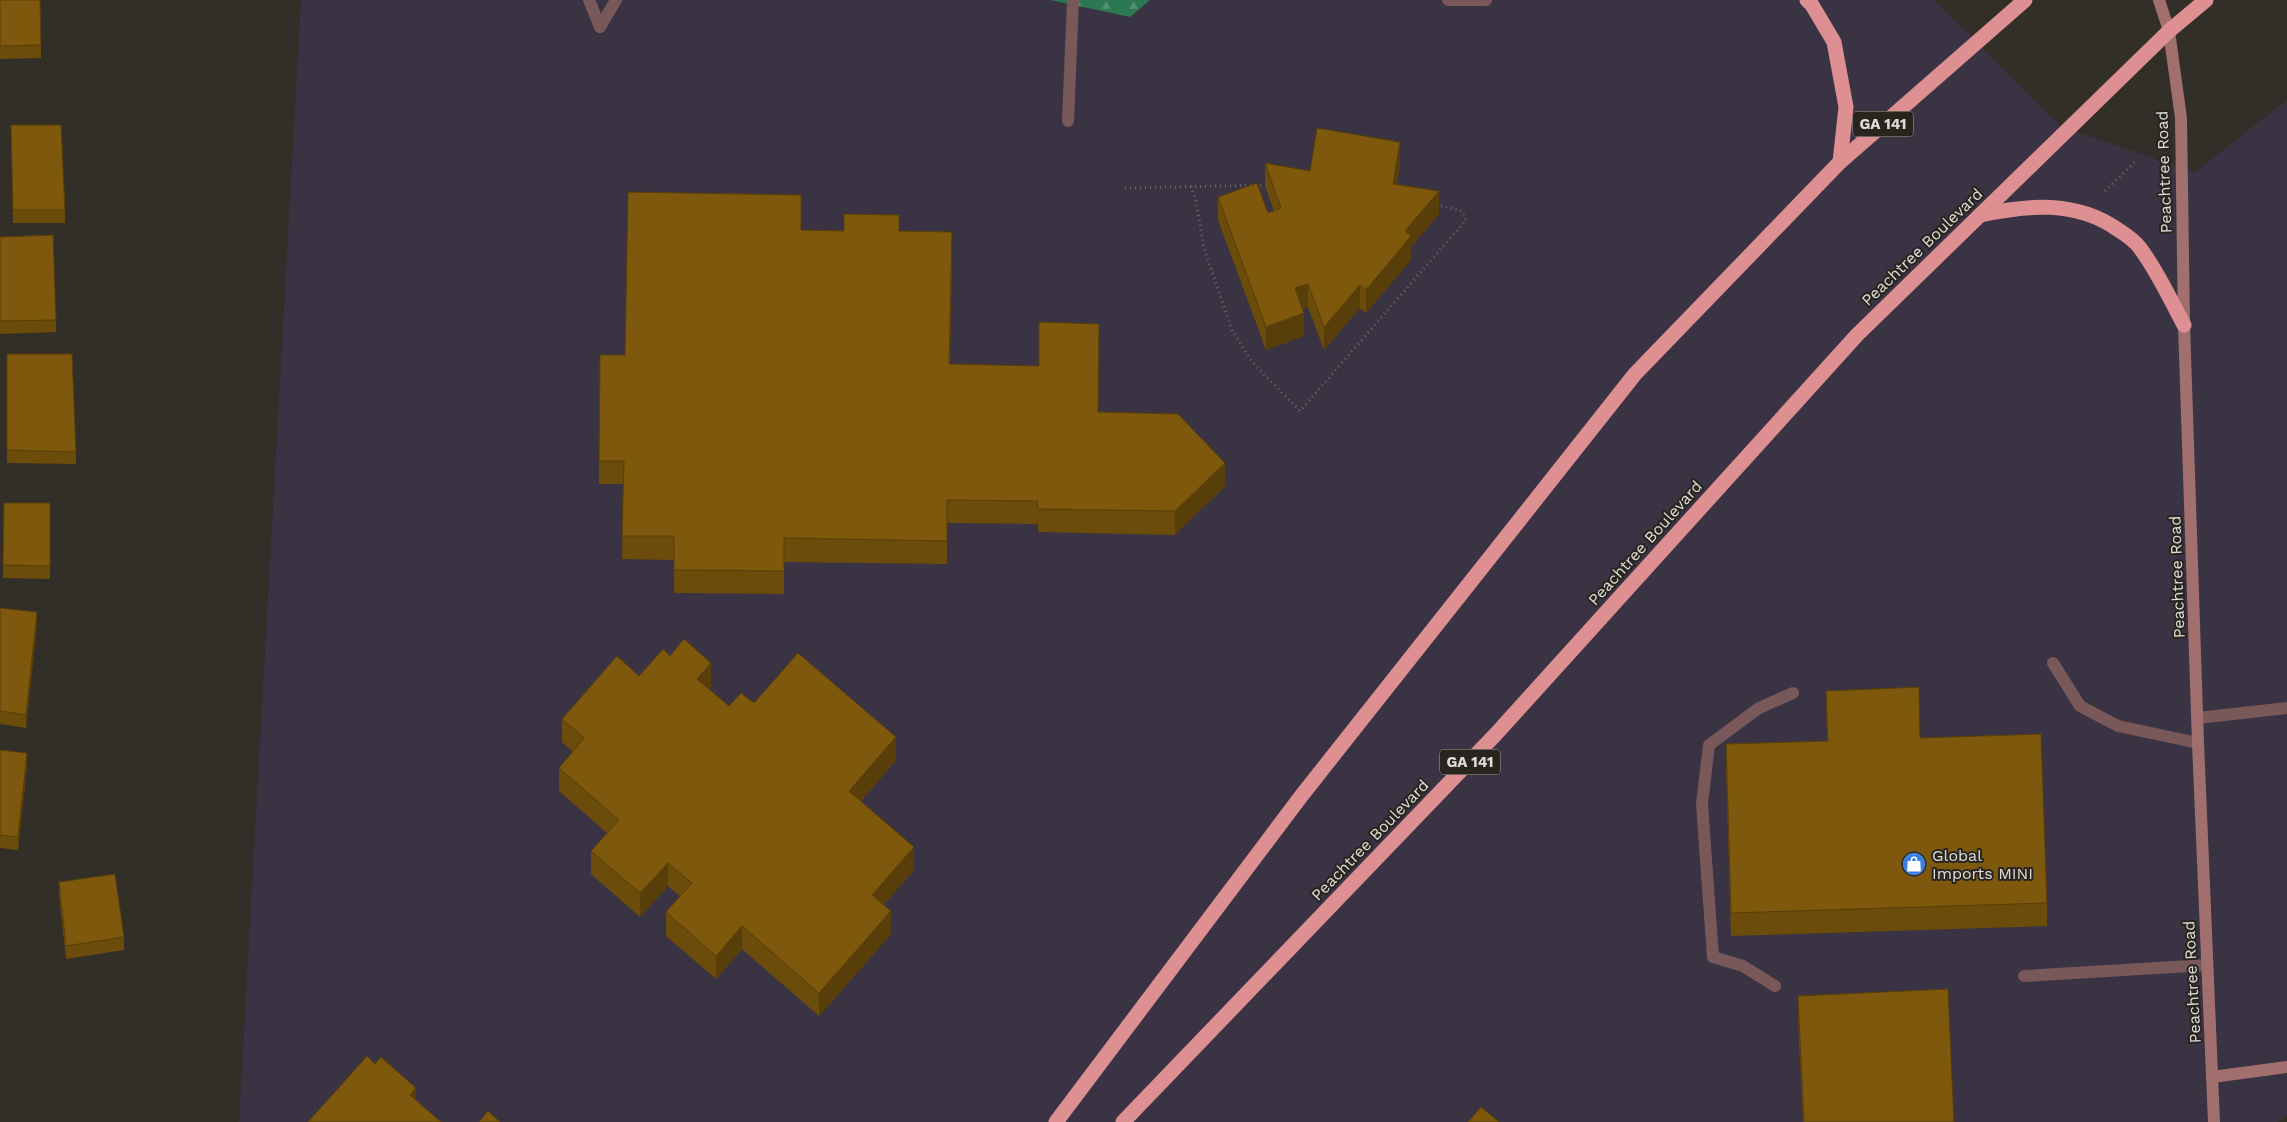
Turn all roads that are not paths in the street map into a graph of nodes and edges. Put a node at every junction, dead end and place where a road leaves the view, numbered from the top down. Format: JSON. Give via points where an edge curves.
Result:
{"nodes":[{"id":1,"x":589,"y":0,"type":"edge"},
{"id":2,"x":616,"y":0,"type":"edge"},
{"id":3,"x":1073,"y":0,"type":"edge"},
{"id":4,"x":1448,"y":0,"type":"edge"},
{"id":5,"x":1486,"y":0,"type":"edge"},
{"id":6,"x":1807,"y":0,"type":"edge"},
{"id":7,"x":2025,"y":0,"type":"edge"},
{"id":8,"x":2159,"y":0,"type":"edge"},
{"id":9,"x":2206,"y":0,"type":"edge"},
{"id":10,"x":2169,"y":31,"type":"junction"},
{"id":11,"x":1068,"y":120,"type":"dead end"},
{"id":12,"x":1840,"y":162,"type":"junction"},
{"id":13,"x":1980,"y":215,"type":"junction"},
{"id":14,"x":2184,"y":325,"type":"junction"},
{"id":15,"x":2053,"y":663,"type":"dead end"},
{"id":16,"x":1793,"y":694,"type":"dead end"},
{"id":17,"x":2287,"y":708,"type":"edge"},
{"id":18,"x":2198,"y":718,"type":"junction"},
{"id":19,"x":2198,"y":743,"type":"junction"},
{"id":20,"x":2207,"y":965,"type":"junction"},
{"id":21,"x":2024,"y":976,"type":"dead end"},
{"id":22,"x":1775,"y":986,"type":"dead end"},
{"id":23,"x":2287,"y":1067,"type":"edge"},
{"id":24,"x":2212,"y":1077,"type":"junction"},
{"id":25,"x":1056,"y":1122,"type":"edge"},
{"id":26,"x":1123,"y":1122,"type":"edge"},
{"id":27,"x":2214,"y":1122,"type":"edge"}],
"edges":[{"from":1,"to":2,"type":"street","via":[[600,27]]},
{"from":3,"to":11,"type":"street"},
{"from":4,"to":5,"type":"street"},
{"from":6,"to":12,"type":"highway","via":[[1834,42],[1846,107]]},
{"from":7,"to":12,"type":"highway","number":"GA 141"},
{"from":8,"to":10,"type":"street","name":"Peachtree Road"},
{"from":9,"to":10,"type":"highway","name":"Peachtree Boulevard","number":"GA 141"},
{"from":10,"to":13,"type":"highway","name":"Peachtree Boulevard","number":"GA 141"},
{"from":10,"to":14,"type":"street","name":"Peachtree Road","via":[[2181,118]]},
{"from":12,"to":25,"type":"highway","number":"GA 141","via":[[1635,374],[1302,794]]},
{"from":13,"to":14,"type":"highway","via":[[2017,207],[2043,206],[2088,213],[2104,220],[2139,246]]},
{"from":13,"to":26,"type":"highway","name":"Peachtree Boulevard","number":"GA 141","via":[[1857,335],[1495,736]]},
{"from":14,"to":18,"type":"street","name":"Peachtree Road"},
{"from":15,"to":19,"type":"street","via":[[2080,706],[2118,726]]},
{"from":16,"to":22,"type":"street","via":[[1759,708],[1709,745],[1702,804],[1713,957],[1744,966]]},
{"from":17,"to":18,"type":"street"},
{"from":18,"to":19,"type":"street","name":"Peachtree Road"},
{"from":19,"to":20,"type":"street","name":"Peachtree Road"},
{"from":20,"to":21,"type":"street"},
{"from":20,"to":24,"type":"street","name":"Peachtree Road"},
{"from":23,"to":24,"type":"street"},
{"from":24,"to":27,"type":"street","name":"Peachtree Road"}]}
